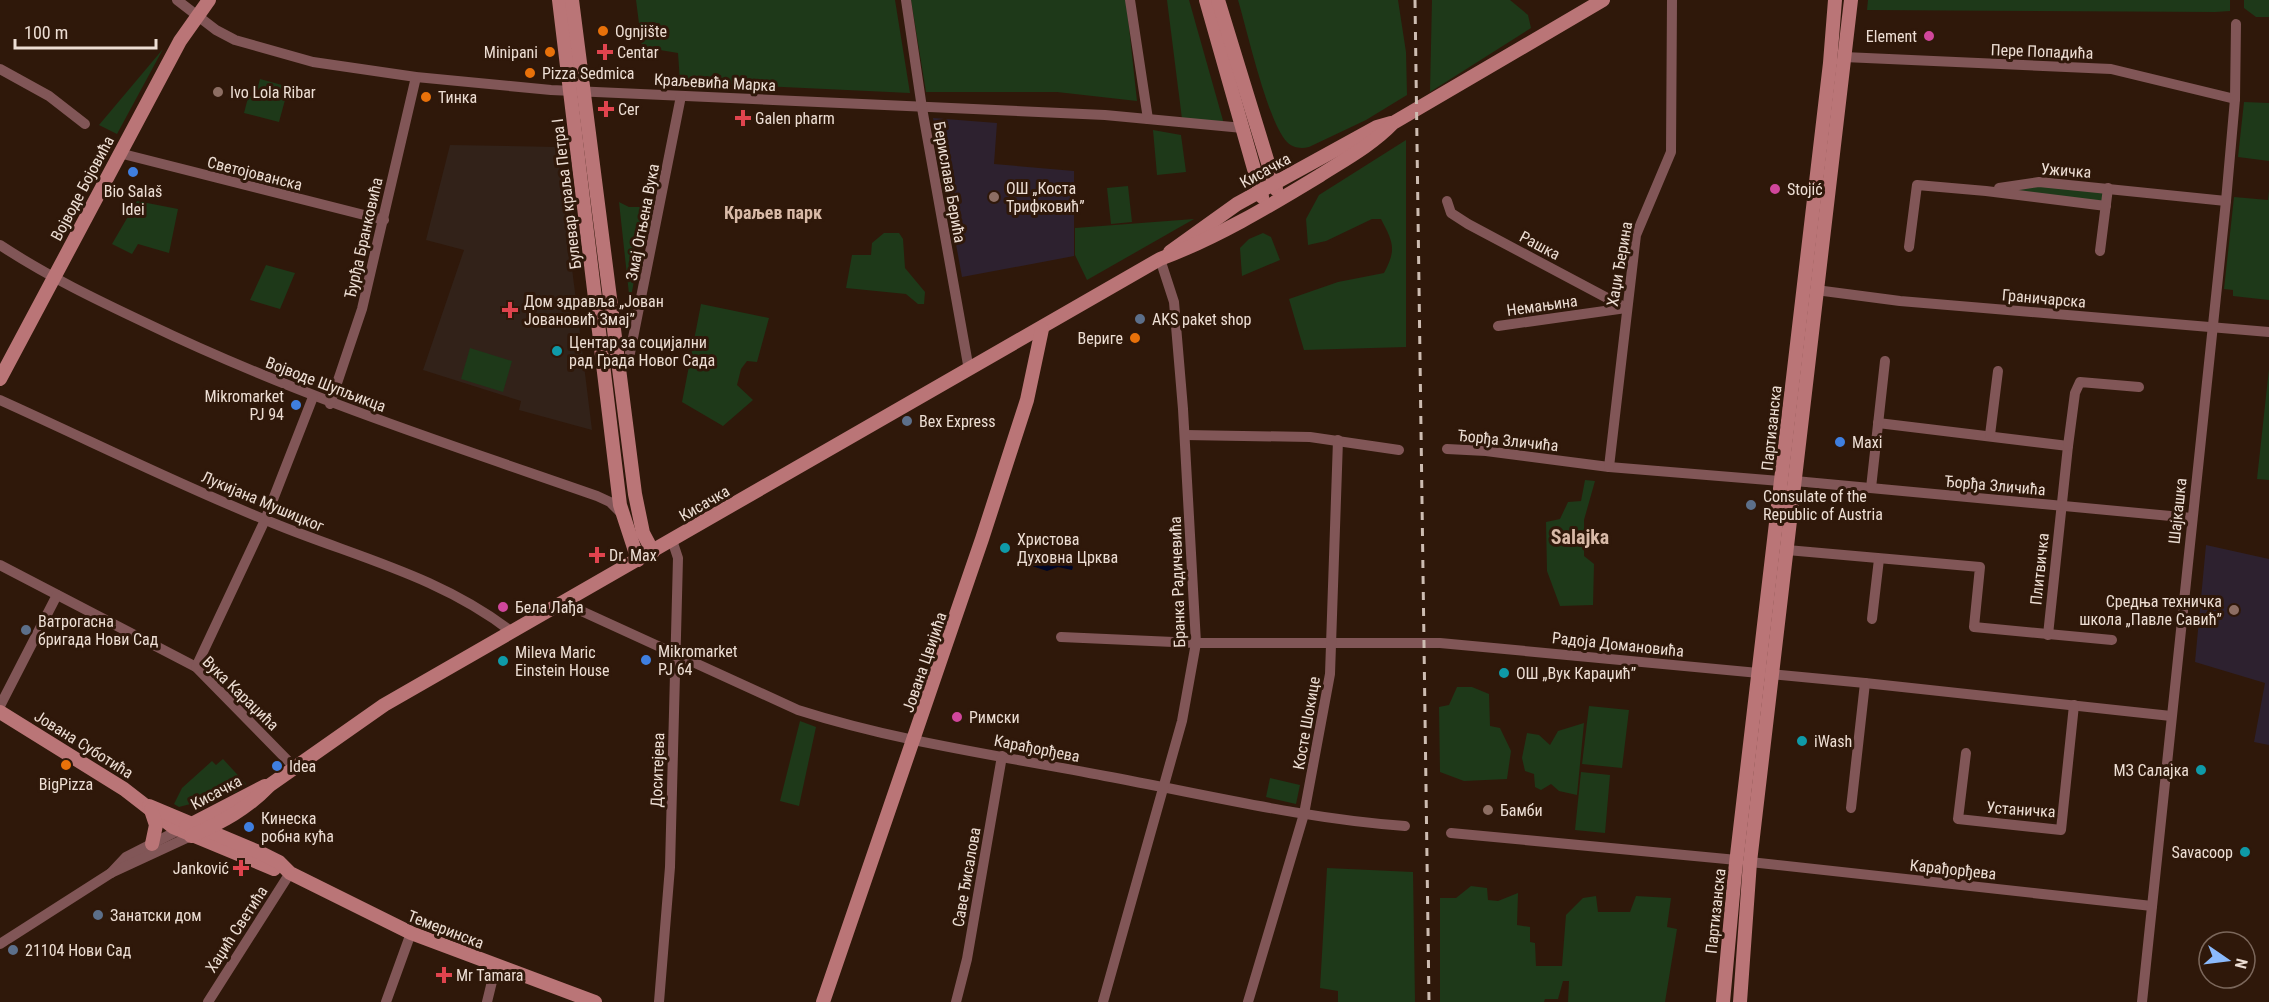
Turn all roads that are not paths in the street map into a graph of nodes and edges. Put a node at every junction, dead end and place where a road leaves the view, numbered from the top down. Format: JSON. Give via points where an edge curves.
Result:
{"nodes":[{"id":1,"x":177,"y":0,"type":"edge"},
{"id":2,"x":208,"y":0,"type":"edge"},
{"id":3,"x":559,"y":0,"type":"edge"},
{"id":4,"x":572,"y":0,"type":"edge"},
{"id":5,"x":906,"y":0,"type":"edge"},
{"id":6,"x":1131,"y":0,"type":"edge"},
{"id":7,"x":1206,"y":0,"type":"edge"},
{"id":8,"x":1218,"y":0,"type":"edge"},
{"id":9,"x":1603,"y":0,"type":"edge"},
{"id":10,"x":1672,"y":0,"type":"edge"},
{"id":11,"x":1835,"y":0,"type":"edge"},
{"id":12,"x":1851,"y":0,"type":"edge"},
{"id":13,"x":197,"y":15,"type":"junction"},
{"id":14,"x":2236,"y":24,"type":"dead end"},
{"id":15,"x":1844,"y":57,"type":"junction"},
{"id":16,"x":0,"y":69,"type":"edge"},
{"id":17,"x":416,"y":77,"type":"junction"},
{"id":18,"x":577,"y":91,"type":"junction"},
{"id":19,"x":681,"y":96,"type":"junction"},
{"id":20,"x":2235,"y":99,"type":"junction"},
{"id":21,"x":922,"y":108,"type":"junction"},
{"id":22,"x":1148,"y":119,"type":"junction"},
{"id":23,"x":1393,"y":123,"type":"junction"},
{"id":24,"x":86,"y":124,"type":"dead end"},
{"id":25,"x":1243,"y":128,"type":"junction"},
{"id":26,"x":119,"y":153,"type":"junction"},
{"id":27,"x":1274,"y":183,"type":"junction"},
{"id":28,"x":2108,"y":188,"type":"junction"},
{"id":29,"x":1986,"y":190,"type":"junction"},
{"id":30,"x":1261,"y":191,"type":"junction"},
{"id":31,"x":1279,"y":200,"type":"junction"},
{"id":32,"x":1447,"y":201,"type":"dead end"},
{"id":33,"x":2226,"y":201,"type":"junction"},
{"id":34,"x":2106,"y":206,"type":"junction"},
{"id":35,"x":1265,"y":207,"type":"junction"},
{"id":36,"x":384,"y":220,"type":"junction"},
{"id":37,"x":0,"y":245,"type":"edge"},
{"id":38,"x":1909,"y":247,"type":"dead end"},
{"id":39,"x":2100,"y":251,"type":"dead end"},
{"id":40,"x":1160,"y":259,"type":"junction"},
{"id":41,"x":53,"y":278,"type":"junction"},
{"id":42,"x":1816,"y":290,"type":"junction"},
{"id":43,"x":1626,"y":308,"type":"junction"},
{"id":44,"x":1498,"y":326,"type":"dead end"},
{"id":45,"x":2212,"y":327,"type":"junction"},
{"id":46,"x":1042,"y":329,"type":"junction"},
{"id":47,"x":2269,"y":332,"type":"edge"},
{"id":48,"x":630,"y":353,"type":"dead end"},
{"id":49,"x":1885,"y":361,"type":"dead end"},
{"id":50,"x":969,"y":370,"type":"junction"},
{"id":51,"x":1998,"y":371,"type":"dead end"},
{"id":52,"x":0,"y":379,"type":"edge"},
{"id":53,"x":2139,"y":387,"type":"dead end"},
{"id":54,"x":313,"y":397,"type":"junction"},
{"id":55,"x":0,"y":400,"type":"edge"},
{"id":56,"x":330,"y":404,"type":"junction"},
{"id":57,"x":1878,"y":423,"type":"junction"},
{"id":58,"x":1185,"y":435,"type":"junction"},
{"id":59,"x":1990,"y":435,"type":"junction"},
{"id":60,"x":1338,"y":440,"type":"junction"},
{"id":61,"x":2068,"y":446,"type":"junction"},
{"id":62,"x":1447,"y":449,"type":"dead end"},
{"id":63,"x":1399,"y":450,"type":"dead end"},
{"id":64,"x":1610,"y":466,"type":"junction"},
{"id":65,"x":617,"y":479,"type":"junction"},
{"id":66,"x":1788,"y":481,"type":"junction"},
{"id":67,"x":1871,"y":488,"type":"junction"},
{"id":68,"x":597,"y":496,"type":"junction"},
{"id":69,"x":2061,"y":506,"type":"junction"},
{"id":70,"x":622,"y":514,"type":"junction"},
{"id":71,"x":2192,"y":518,"type":"junction"},
{"id":72,"x":265,"y":520,"type":"junction"},
{"id":73,"x":672,"y":540,"type":"junction"},
{"id":74,"x":1787,"y":550,"type":"junction"},
{"id":75,"x":653,"y":552,"type":"junction"},
{"id":76,"x":1879,"y":559,"type":"junction"},
{"id":77,"x":638,"y":560,"type":"junction"},
{"id":78,"x":0,"y":565,"type":"edge"},
{"id":79,"x":57,"y":595,"type":"junction"},
{"id":80,"x":577,"y":609,"type":"dead end"},
{"id":81,"x":1872,"y":619,"type":"dead end"},
{"id":82,"x":512,"y":632,"type":"junction"},
{"id":83,"x":2048,"y":634,"type":"junction"},
{"id":84,"x":1061,"y":637,"type":"dead end"},
{"id":85,"x":2112,"y":640,"type":"dead end"},
{"id":86,"x":1332,"y":641,"type":"junction"},
{"id":87,"x":1196,"y":643,"type":"junction"},
{"id":88,"x":676,"y":655,"type":"junction"},
{"id":89,"x":196,"y":667,"type":"junction"},
{"id":90,"x":1766,"y":674,"type":"junction"},
{"id":91,"x":1865,"y":683,"type":"junction"},
{"id":92,"x":2074,"y":705,"type":"junction"},
{"id":93,"x":0,"y":706,"type":"edge"},
{"id":94,"x":0,"y":712,"type":"edge"},
{"id":95,"x":2171,"y":716,"type":"junction"},
{"id":96,"x":915,"y":740,"type":"junction"},
{"id":97,"x":1966,"y":753,"type":"dead end"},
{"id":98,"x":1002,"y":756,"type":"junction"},
{"id":99,"x":295,"y":768,"type":"junction"},
{"id":100,"x":270,"y":785,"type":"junction"},
{"id":101,"x":1163,"y":787,"type":"junction"},
{"id":102,"x":149,"y":806,"type":"junction"},
{"id":103,"x":1851,"y":808,"type":"dead end"},
{"id":104,"x":1304,"y":814,"type":"junction"},
{"id":105,"x":234,"y":817,"type":"junction"},
{"id":106,"x":1405,"y":826,"type":"dead end"},
{"id":107,"x":187,"y":830,"type":"junction"},
{"id":108,"x":205,"y":830,"type":"junction"},
{"id":109,"x":1451,"y":833,"type":"dead end"},
{"id":110,"x":236,"y":842,"type":"junction"},
{"id":111,"x":152,"y":844,"type":"junction"},
{"id":112,"x":1744,"y":861,"type":"junction"},
{"id":113,"x":111,"y":873,"type":"junction"},
{"id":114,"x":290,"y":873,"type":"junction"},
{"id":115,"x":2152,"y":906,"type":"junction"},
{"id":116,"x":411,"y":933,"type":"junction"},
{"id":117,"x":0,"y":944,"type":"edge"},
{"id":118,"x":496,"y":965,"type":"junction"},
{"id":119,"x":208,"y":1002,"type":"edge"},
{"id":120,"x":386,"y":1002,"type":"edge"},
{"id":121,"x":487,"y":1002,"type":"edge"},
{"id":122,"x":595,"y":1002,"type":"edge"},
{"id":123,"x":659,"y":1002,"type":"edge"},
{"id":124,"x":823,"y":1002,"type":"edge"},
{"id":125,"x":956,"y":1002,"type":"edge"},
{"id":126,"x":1103,"y":1002,"type":"edge"},
{"id":127,"x":1248,"y":1002,"type":"edge"},
{"id":128,"x":1723,"y":1002,"type":"edge"},
{"id":129,"x":1740,"y":1002,"type":"edge"},
{"id":130,"x":2142,"y":1002,"type":"edge"}],
"edges":[{"from":1,"to":13,"type":"street","name":"Краљевића Марка"},
{"from":2,"to":13,"type":"street","name":"Војводе Бојовића"},
{"from":3,"to":18,"type":"street","name":"Булевар краља Петра I"},
{"from":4,"to":18,"type":"street","name":"Булевар краља Петра I"},
{"from":5,"to":21,"type":"street","name":"Берислава Берића"},
{"from":6,"to":22,"type":"street"},
{"from":7,"to":25,"type":"street"},
{"from":8,"to":27,"type":"street"},
{"from":9,"to":23,"type":"street","name":"Кисачка"},
{"from":10,"to":43,"type":"street","name":"Хаџи Ђерина","via":[[1671,152],[1640,222]]},
{"from":11,"to":66,"type":"street","name":"Партизанска"},
{"from":12,"to":15,"type":"street","name":"Партизанска"},
{"from":13,"to":17,"type":"street","name":"Краљевића Марка","via":[[235,40],[313,62]]},
{"from":13,"to":26,"type":"street","name":"Војводе Бојовића"},
{"from":14,"to":20,"type":"street","name":"Шајкашка"},
{"from":15,"to":20,"type":"street","name":"Пере Попадића","via":[[2111,69]]},
{"from":15,"to":42,"type":"street","name":"Партизанска"},
{"from":16,"to":24,"type":"street","via":[[49,96]]},
{"from":17,"to":18,"type":"street","name":"Краљевића Марка"},
{"from":17,"to":36,"type":"street","name":"Ђурђа Бранковића"},
{"from":18,"to":19,"type":"street","name":"Краљевића Марка"},
{"from":18,"to":65,"type":"street","name":"Булевар краља Петра I"},
{"from":18,"to":75,"type":"street","name":"Булевар краља Петра I","via":[[635,494],[643,532]]},
{"from":19,"to":21,"type":"street","name":"Краљевића Марка"},
{"from":19,"to":48,"type":"street","name":"Змај Огњена Вука"},
{"from":20,"to":33,"type":"street","name":"Шајкашка"},
{"from":21,"to":22,"type":"street","name":"Краљевића Марка"},
{"from":21,"to":50,"type":"street","name":"Берислава Берића"},
{"from":22,"to":25,"type":"street","name":"Краљевића Марка"},
{"from":23,"to":27,"type":"street","name":"Кисачка","via":[[1377,126]]},
{"from":23,"to":31,"type":"street","name":"Кисачка","via":[[1362,148]]},
{"from":25,"to":30,"type":"street"},
{"from":26,"to":36,"type":"street","name":"Светојованска"},
{"from":26,"to":41,"type":"street","name":"Војводе Бојовића"},
{"from":27,"to":30,"type":"street","name":"Кисачка"},
{"from":27,"to":31,"type":"street"},
{"from":28,"to":29,"type":"street","name":"Ужичка","via":[[2039,182]]},
{"from":28,"to":33,"type":"street","name":"Ужичка"},
{"from":28,"to":34,"type":"street","name":"Ужичка"},
{"from":29,"to":34,"type":"street","name":"Ужичка"},
{"from":29,"to":38,"type":"street","name":"Ужичка","via":[[1917,185]]},
{"from":30,"to":35,"type":"street"},
{"from":30,"to":40,"type":"street","name":"Кисачка","via":[[1204,225]]},
{"from":31,"to":35,"type":"street","name":"Кисачка"},
{"from":32,"to":43,"type":"street","name":"Рашка","via":[[1451,213],[1468,224]]},
{"from":33,"to":45,"type":"street","name":"Шајкашка"},
{"from":34,"to":39,"type":"street","name":"Ужичка"},
{"from":35,"to":40,"type":"street","name":"Кисачка","via":[[1190,248]]},
{"from":36,"to":56,"type":"street","name":"Ђурђа Бранковића","via":[[362,309]]},
{"from":37,"to":41,"type":"street","name":"Војводе Шупљикца"},
{"from":40,"to":46,"type":"street","name":"Кисачка"},
{"from":40,"to":58,"type":"street","name":"Бранка Радичевића","via":[[1173,302]]},
{"from":41,"to":52,"type":"street","name":"Војводе Бојовића"},
{"from":41,"to":54,"type":"street","name":"Војводе Шупљикца","via":[[184,342]]},
{"from":42,"to":45,"type":"street","name":"Граничарска","via":[[1900,301]]},
{"from":42,"to":66,"type":"street","name":"Партизанска"},
{"from":43,"to":44,"type":"street","name":"Немањина"},
{"from":43,"to":64,"type":"street","name":"Хаџи Ђерина"},
{"from":45,"to":47,"type":"street","name":"Граничарска"},
{"from":45,"to":71,"type":"street","name":"Шајкашка"},
{"from":46,"to":50,"type":"street","name":"Кисачка"},
{"from":46,"to":96,"type":"street","name":"Јована Цвијића","via":[[1025,407]]},
{"from":49,"to":57,"type":"street"},
{"from":50,"to":73,"type":"street","name":"Кисачка"},
{"from":51,"to":59,"type":"street"},
{"from":53,"to":61,"type":"street","name":"Плитвичка","via":[[2080,382]]},
{"from":54,"to":56,"type":"street","name":"Војводе Шупљикца"},
{"from":54,"to":72,"type":"street"},
{"from":55,"to":72,"type":"street","name":"Лукијана Мушицког"},
{"from":56,"to":68,"type":"street","name":"Војводе Шупљикца"},
{"from":57,"to":59,"type":"street"},
{"from":57,"to":67,"type":"street"},
{"from":58,"to":60,"type":"street"},
{"from":58,"to":87,"type":"street","name":"Бранка Радичевића"},
{"from":59,"to":61,"type":"street"},
{"from":60,"to":63,"type":"street"},
{"from":60,"to":86,"type":"street","name":"Косте Шокице"},
{"from":61,"to":69,"type":"street","name":"Плитвичка"},
{"from":62,"to":64,"type":"street","name":"Ђорђа Зличића"},
{"from":64,"to":66,"type":"street","name":"Ђорђа Зличића"},
{"from":65,"to":68,"type":"street","via":[[610,492]]},
{"from":65,"to":70,"type":"street","name":"Булевар краља Петра I"},
{"from":66,"to":67,"type":"street","name":"Ђорђа Зличића"},
{"from":66,"to":74,"type":"street","name":"Партизанска"},
{"from":66,"to":90,"type":"street","name":"Партизанска"},
{"from":67,"to":69,"type":"street","name":"Ђорђа Зличића"},
{"from":68,"to":70,"type":"street","name":"Војводе Шупљикца"},
{"from":69,"to":71,"type":"street","name":"Ђорђа Зличића"},
{"from":69,"to":83,"type":"street","name":"Плитвичка"},
{"from":70,"to":77,"type":"street","name":"Булевар краља Петра I"},
{"from":71,"to":95,"type":"street","name":"Шајкашка"},
{"from":72,"to":82,"type":"street","name":"Лукијана Мушицког","via":[[435,584]]},
{"from":72,"to":89,"type":"street"},
{"from":73,"to":75,"type":"street","name":"Кисачка"},
{"from":73,"to":88,"type":"street","name":"Доситејева","via":[[678,558]]},
{"from":74,"to":76,"type":"street"},
{"from":74,"to":90,"type":"street","name":"Партизанска"},
{"from":75,"to":77,"type":"street","name":"Кисачка"},
{"from":76,"to":81,"type":"street"},
{"from":76,"to":83,"type":"street","via":[[1980,567],[1974,627]]},
{"from":77,"to":82,"type":"street","name":"Кисачка"},
{"from":78,"to":79,"type":"street","name":"Вука Караџића"},
{"from":79,"to":89,"type":"street","name":"Вука Караџића"},
{"from":79,"to":93,"type":"street"},
{"from":80,"to":88,"type":"street","name":"Карађорђева"},
{"from":82,"to":99,"type":"street","name":"Кисачка","via":[[384,705]]},
{"from":83,"to":85,"type":"street"},
{"from":84,"to":87,"type":"street","name":"Радоја Домановића"},
{"from":86,"to":87,"type":"street","name":"Радоја Домановића"},
{"from":86,"to":90,"type":"street","name":"Радоја Домановића","via":[[1440,643]]},
{"from":86,"to":104,"type":"street","name":"Косте Шокице","via":[[1330,675]]},
{"from":87,"to":101,"type":"street","name":"Бранка Радичевића","via":[[1182,721]]},
{"from":88,"to":96,"type":"street","name":"Карађорђева","via":[[798,710]]},
{"from":88,"to":123,"type":"street","name":"Доситејева","via":[[670,867]]},
{"from":89,"to":99,"type":"street","name":"Вука Караџића"},
{"from":90,"to":91,"type":"street","name":"Радоја Домановића"},
{"from":90,"to":112,"type":"street","name":"Партизанска"},
{"from":91,"to":92,"type":"street","name":"Радоја Домановића"},
{"from":91,"to":103,"type":"street"},
{"from":92,"to":95,"type":"street","name":"Радоја Домановића"},
{"from":92,"to":97,"type":"street","name":"Устаничка","via":[[2061,830],[1958,819]]},
{"from":94,"to":102,"type":"street","name":"Јована Суботића"},
{"from":95,"to":115,"type":"street","name":"Шајкашка"},
{"from":96,"to":98,"type":"street","name":"Карађорђева"},
{"from":96,"to":124,"type":"street","name":"Јована Цвијића"},
{"from":98,"to":101,"type":"street","name":"Карађорђева"},
{"from":98,"to":125,"type":"street","name":"Саве Ђисалова"},
{"from":99,"to":100,"type":"street","name":"Кисачка"},
{"from":100,"to":105,"type":"street","name":"Кисачка"},
{"from":100,"to":107,"type":"street","name":"Кисачка","via":[[256,789]]},
{"from":101,"to":104,"type":"street","name":"Карађорђева"},
{"from":101,"to":126,"type":"street","name":"Бранка Радичевића"},
{"from":102,"to":107,"type":"street","name":"Јована Суботића"},
{"from":102,"to":111,"type":"street","via":[[156,825]]},
{"from":104,"to":106,"type":"street","name":"Карађорђева"},
{"from":104,"to":127,"type":"street","name":"Косте Шокице"},
{"from":105,"to":108,"type":"street","name":"Кисачка"},
{"from":105,"to":110,"type":"street","via":[[230,829]]},
{"from":107,"to":108,"type":"street","name":"Темеринска"},
{"from":107,"to":111,"type":"street"},
{"from":107,"to":113,"type":"street"},
{"from":107,"to":114,"type":"street","name":"Темеринска"},
{"from":108,"to":110,"type":"street","name":"Темеринска"},
{"from":109,"to":112,"type":"street","name":"Карађорђева"},
{"from":110,"to":114,"type":"street","name":"Темеринска","via":[[279,862]]},
{"from":111,"to":113,"type":"street","via":[[126,857]]},
{"from":112,"to":115,"type":"street","name":"Карађорђева"},
{"from":112,"to":128,"type":"street","name":"Партизанска"},
{"from":112,"to":129,"type":"street","name":"Партизанска"},
{"from":113,"to":117,"type":"street"},
{"from":114,"to":116,"type":"street","name":"Темеринска"},
{"from":114,"to":119,"type":"street","name":"Хаџић Светића"},
{"from":115,"to":130,"type":"street","name":"Шајкашка"},
{"from":116,"to":118,"type":"street","name":"Темеринска"},
{"from":116,"to":120,"type":"street"},
{"from":118,"to":121,"type":"street"},
{"from":118,"to":122,"type":"street","name":"Темеринска"}]}
